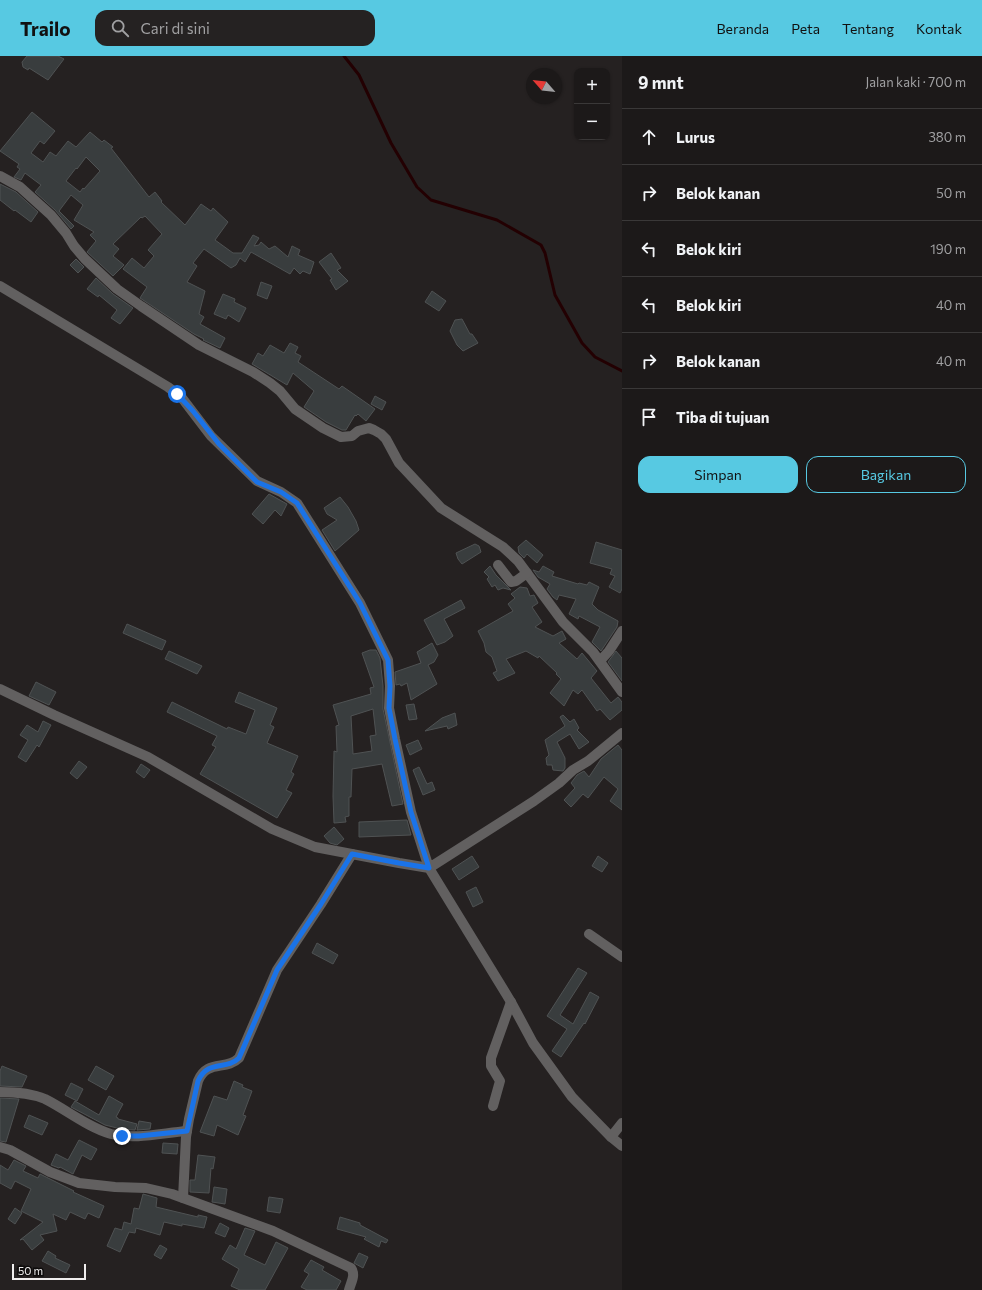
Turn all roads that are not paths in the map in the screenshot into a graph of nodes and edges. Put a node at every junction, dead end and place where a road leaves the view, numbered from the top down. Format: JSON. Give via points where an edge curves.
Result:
{"nodes":[{"id":1,"x":0,"y":176,"type":"edge"},
{"id":2,"x":0,"y":286,"type":"edge"},
{"id":3,"x":498,"y":565,"type":"dead end"},
{"id":4,"x":527,"y":573,"type":"junction"},
{"id":5,"x":622,"y":631,"type":"edge"},
{"id":6,"x":600,"y":661,"type":"junction"},
{"id":7,"x":0,"y":689,"type":"edge"},
{"id":8,"x":622,"y":692,"type":"edge"},
{"id":9,"x":622,"y":733,"type":"edge"},
{"id":10,"x":352,"y":854,"type":"junction"},
{"id":11,"x":429,"y":868,"type":"junction"},
{"id":12,"x":589,"y":934,"type":"dead end"},
{"id":13,"x":622,"y":957,"type":"edge"},
{"id":14,"x":511,"y":1002,"type":"junction"},
{"id":15,"x":0,"y":1092,"type":"edge"},
{"id":16,"x":493,"y":1106,"type":"dead end"},
{"id":17,"x":622,"y":1123,"type":"edge"},
{"id":18,"x":187,"y":1131,"type":"junction"},
{"id":19,"x":611,"y":1137,"type":"junction"},
{"id":20,"x":622,"y":1146,"type":"edge"},
{"id":21,"x":0,"y":1147,"type":"edge"},
{"id":22,"x":183,"y":1198,"type":"junction"},
{"id":23,"x":349,"y":1290,"type":"edge"}],
"edges":[{"from":1,"to":4,"type":"street","via":[[20,187],[52,215],[85,259],[117,289],[141,306],[199,345],[270,383],[280,390],[295,409],[330,432],[341,437],[352,436],[369,428],[377,431],[386,439],[399,463],[441,508],[503,547]]},
{"from":2,"to":11,"type":"street","via":[[168,387],[182,398],[211,436],[257,482],[281,492],[297,503],[360,603],[388,660],[389,708],[395,739],[411,812]]},
{"from":3,"to":4,"type":"street","via":[[511,582]]},
{"from":4,"to":6,"type":"street","via":[[563,622]]},
{"from":5,"to":6,"type":"street"},
{"from":6,"to":8,"type":"street"},
{"from":7,"to":10,"type":"street","via":[[148,757],[272,829],[315,847]]},
{"from":9,"to":11,"type":"street","via":[[588,762],[573,770],[534,801]]},
{"from":10,"to":11,"type":"street"},
{"from":10,"to":18,"type":"street","via":[[277,970],[239,1058],[235,1062],[210,1068],[201,1074]]},
{"from":11,"to":14,"type":"street"},
{"from":12,"to":13,"type":"street"},
{"from":14,"to":16,"type":"street","via":[[491,1058],[491,1066],[500,1081]]},
{"from":14,"to":19,"type":"street","via":[[532,1043],[572,1097]]},
{"from":15,"to":18,"type":"street","via":[[21,1092],[44,1099],[94,1127],[122,1136]]},
{"from":17,"to":19,"type":"street"},
{"from":18,"to":22,"type":"street"},
{"from":19,"to":20,"type":"street"},
{"from":21,"to":22,"type":"street","via":[[50,1172],[79,1183],[146,1188]]},
{"from":22,"to":23,"type":"street","via":[[273,1231],[351,1268],[354,1275]]}]}
